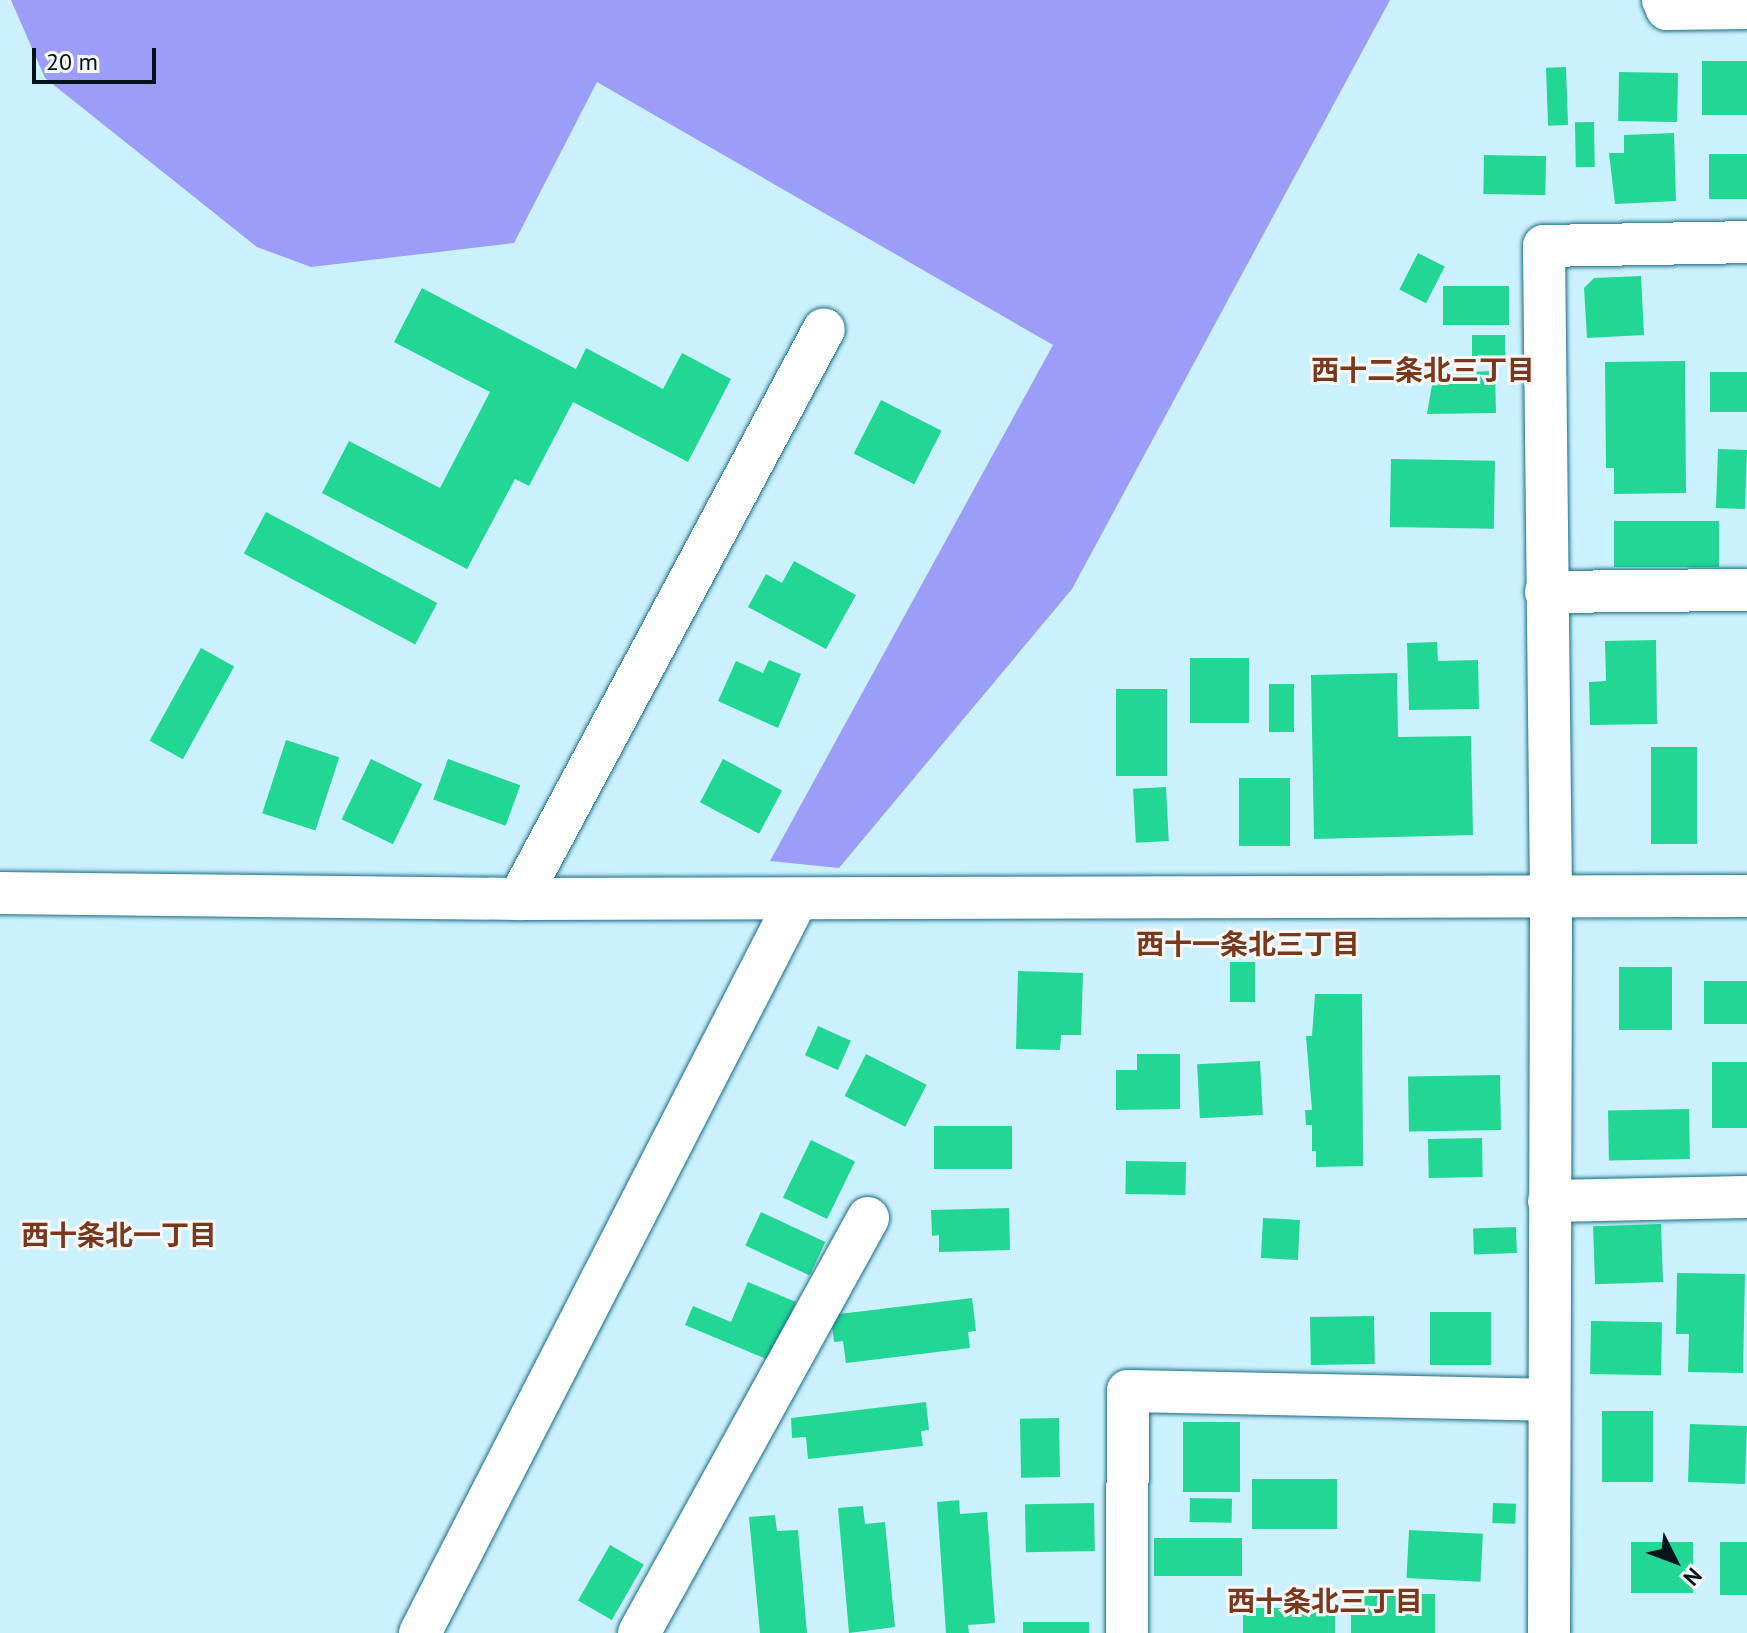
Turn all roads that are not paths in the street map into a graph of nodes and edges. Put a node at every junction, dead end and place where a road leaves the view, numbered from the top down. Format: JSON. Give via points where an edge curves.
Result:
{"nodes":[{"id":1,"x":1663,"y":0,"type":"edge"},
{"id":2,"x":1747,"y":8,"type":"edge"},
{"id":3,"x":1747,"y":242,"type":"edge"},
{"id":4,"x":824,"y":329,"type":"dead end"},
{"id":5,"x":1747,"y":590,"type":"edge"},
{"id":6,"x":1546,"y":592,"type":"junction"},
{"id":7,"x":0,"y":893,"type":"edge"},
{"id":8,"x":1551,"y":895,"type":"junction"},
{"id":9,"x":1747,"y":896,"type":"edge"},
{"id":10,"x":519,"y":899,"type":"junction"},
{"id":11,"x":797,"y":899,"type":"junction"},
{"id":12,"x":1747,"y":1197,"type":"edge"},
{"id":13,"x":1549,"y":1201,"type":"junction"},
{"id":14,"x":868,"y":1218,"type":"dead end"},
{"id":15,"x":1548,"y":1400,"type":"junction"},
{"id":16,"x":420,"y":1633,"type":"edge"},
{"id":17,"x":639,"y":1633,"type":"edge"},
{"id":18,"x":1127,"y":1633,"type":"edge"},
{"id":19,"x":1549,"y":1633,"type":"edge"}],
"edges":[{"from":1,"to":2,"type":"street","via":[[1667,9]]},
{"from":3,"to":6,"type":"street","via":[[1544,246]]},
{"from":4,"to":10,"type":"street"},
{"from":5,"to":6,"type":"street"},
{"from":6,"to":8,"type":"street"},
{"from":7,"to":10,"type":"street"},
{"from":8,"to":9,"type":"street"},
{"from":8,"to":11,"type":"street"},
{"from":8,"to":13,"type":"street"},
{"from":10,"to":11,"type":"street"},
{"from":11,"to":16,"type":"street"},
{"from":12,"to":13,"type":"street"},
{"from":13,"to":15,"type":"street"},
{"from":14,"to":17,"type":"street"},
{"from":15,"to":18,"type":"street","via":[[1128,1391]]},
{"from":15,"to":19,"type":"street"}]}
